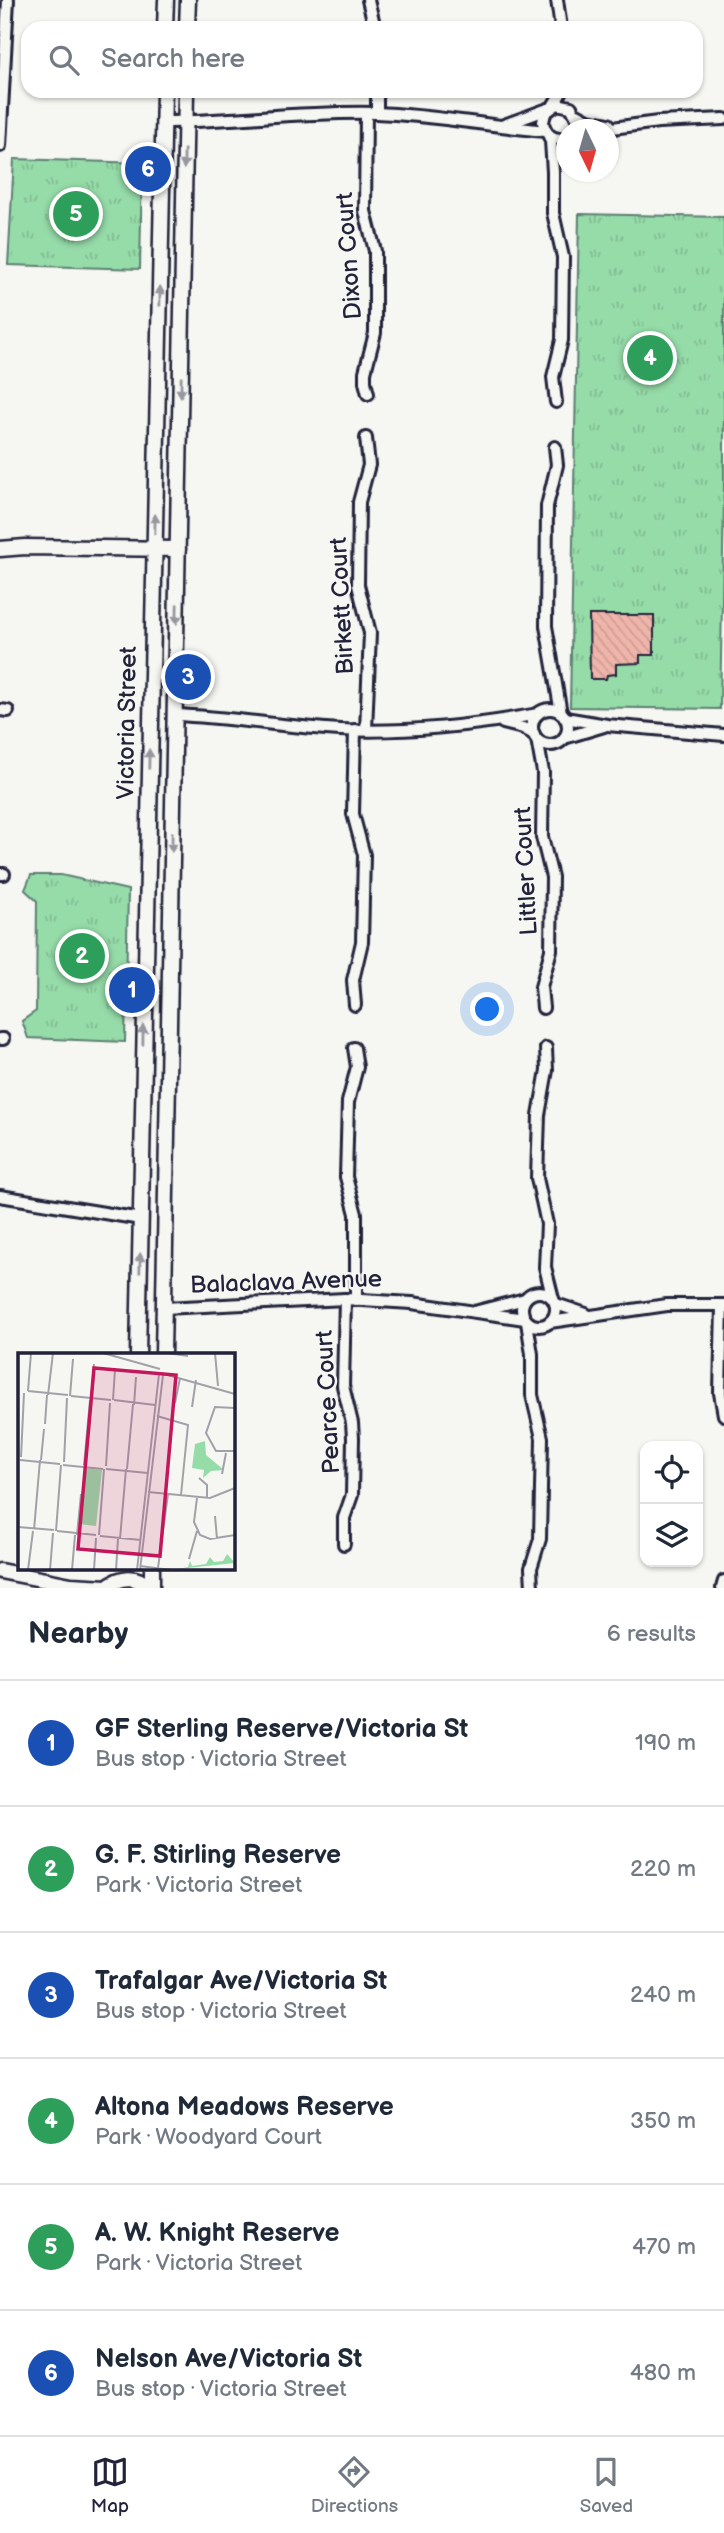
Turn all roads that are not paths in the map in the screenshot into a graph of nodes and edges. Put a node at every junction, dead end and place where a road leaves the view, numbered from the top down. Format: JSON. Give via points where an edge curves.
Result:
{"nodes":[{"id":1,"x":8,"y":0,"type":"edge"},
{"id":2,"x":166,"y":0,"type":"edge"},
{"id":3,"x":188,"y":0,"type":"edge"},
{"id":4,"x":368,"y":0,"type":"edge"},
{"id":5,"x":556,"y":0,"type":"edge"},
{"id":6,"x":165,"y":21,"type":"edge"},
{"id":7,"x":187,"y":21,"type":"edge"},
{"id":8,"x":373,"y":21,"type":"edge"},
{"id":9,"x":560,"y":21,"type":"edge"},
{"id":10,"x":3,"y":56,"type":"edge"},
{"id":11,"x":164,"y":98,"type":"edge"},
{"id":12,"x":186,"y":98,"type":"edge"},
{"id":13,"x":375,"y":98,"type":"edge"},
{"id":14,"x":557,"y":98,"type":"edge"},
{"id":15,"x":571,"y":98,"type":"edge"},
{"id":16,"x":550,"y":107,"type":"junction"},
{"id":17,"x":574,"y":111,"type":"junction"},
{"id":18,"x":371,"y":113,"type":"junction"},
{"id":19,"x":575,"y":119,"type":"edge"},
{"id":20,"x":724,"y":119,"type":"edge"},
{"id":21,"x":163,"y":122,"type":"junction"},
{"id":22,"x":185,"y":122,"type":"junction"},
{"id":23,"x":504,"y":125,"type":"junction"},
{"id":24,"x":619,"y":126,"type":"edge"},
{"id":25,"x":622,"y":126,"type":"junction"},
{"id":26,"x":547,"y":132,"type":"junction"},
{"id":27,"x":556,"y":138,"type":"edge"},
{"id":28,"x":0,"y":146,"type":"edge"},
{"id":29,"x":556,"y":162,"type":"edge"},
{"id":30,"x":554,"y":172,"type":"junction"},
{"id":31,"x":368,"y":394,"type":"dead end"},
{"id":32,"x":556,"y":402,"type":"dead end"},
{"id":33,"x":366,"y":438,"type":"dead end"},
{"id":34,"x":555,"y":447,"type":"dead end"},
{"id":35,"x":0,"y":542,"type":"edge"},
{"id":36,"x":25,"y":547,"type":"junction"},
{"id":37,"x":178,"y":548,"type":"junction"},
{"id":38,"x":0,"y":549,"type":"edge"},
{"id":39,"x":155,"y":549,"type":"junction"},
{"id":40,"x":556,"y":685,"type":"junction"},
{"id":41,"x":541,"y":713,"type":"junction"},
{"id":42,"x":150,"y":714,"type":"junction"},
{"id":43,"x":175,"y":715,"type":"junction"},
{"id":44,"x":563,"y":715,"type":"junction"},
{"id":45,"x":501,"y":722,"type":"junction"},
{"id":46,"x":607,"y":725,"type":"junction"},
{"id":47,"x":360,"y":730,"type":"junction"},
{"id":48,"x":724,"y":735,"type":"edge"},
{"id":49,"x":535,"y":737,"type":"junction"},
{"id":50,"x":562,"y":740,"type":"junction"},
{"id":51,"x":542,"y":772,"type":"junction"},
{"id":52,"x":355,"y":1005,"type":"dead end"},
{"id":53,"x":543,"y":1008,"type":"dead end"},
{"id":54,"x":354,"y":1048,"type":"dead end"},
{"id":55,"x":545,"y":1048,"type":"dead end"},
{"id":56,"x":0,"y":1196,"type":"edge"},
{"id":57,"x":141,"y":1219,"type":"junction"},
{"id":58,"x":545,"y":1267,"type":"junction"},
{"id":59,"x":526,"y":1297,"type":"junction"},
{"id":60,"x":350,"y":1300,"type":"junction"},
{"id":61,"x":554,"y":1301,"type":"junction"},
{"id":62,"x":723,"y":1305,"type":"edge"},
{"id":63,"x":139,"y":1307,"type":"junction"},
{"id":64,"x":164,"y":1308,"type":"junction"},
{"id":65,"x":475,"y":1311,"type":"junction"},
{"id":66,"x":589,"y":1315,"type":"junction"},
{"id":67,"x":526,"y":1321,"type":"junction"},
{"id":68,"x":548,"y":1324,"type":"junction"},
{"id":69,"x":138,"y":1353,"type":"edge"},
{"id":70,"x":163,"y":1353,"type":"edge"},
{"id":71,"x":533,"y":1354,"type":"junction"},
{"id":72,"x":724,"y":1415,"type":"edge"},
{"id":73,"x":344,"y":1544,"type":"dead end"},
{"id":74,"x":152,"y":1570,"type":"edge"},
{"id":75,"x":0,"y":1571,"type":"edge"},
{"id":76,"x":112,"y":1581,"type":"edge"},
{"id":77,"x":724,"y":1581,"type":"edge"},
{"id":78,"x":151,"y":1588,"type":"edge"},
{"id":79,"x":532,"y":1588,"type":"edge"},
{"id":80,"x":722,"y":1588,"type":"edge"}],
"edges":[{"from":1,"to":10,"type":"street"},
{"from":2,"to":6,"type":"street"},
{"from":3,"to":7,"type":"street"},
{"from":4,"to":8,"type":"street"},
{"from":5,"to":9,"type":"street"},
{"from":10,"to":28,"type":"street"},
{"from":11,"to":21,"type":"street","name":"Victoria Street"},
{"from":12,"to":22,"type":"street","name":"Victoria Street"},
{"from":13,"to":18,"type":"street","name":"Dixon Court"},
{"from":14,"to":16,"type":"street"},
{"from":15,"to":17,"type":"street"},
{"from":16,"to":17,"type":"street","via":[[562,104]]},
{"from":16,"to":23,"type":"street"},
{"from":16,"to":26,"type":"street","via":[[543,122]]},
{"from":17,"to":19,"type":"street"},
{"from":17,"to":25,"type":"street","via":[[588,120]]},
{"from":18,"to":22,"type":"street"},
{"from":18,"to":23,"type":"street"},
{"from":18,"to":31,"type":"street","name":"Dixon Court","via":[[365,211],[375,251],[375,333],[365,372]]},
{"from":20,"to":25,"type":"street"},
{"from":21,"to":22,"type":"street"},
{"from":39,"to":21,"type":"street","name":"Victoria Street","one_way":true},
{"from":22,"to":37,"type":"street","name":"Victoria Street","one_way":true},
{"from":23,"to":26,"type":"street"},
{"from":24,"to":25,"type":"street"},
{"from":26,"to":27,"type":"street"},
{"from":26,"to":30,"type":"street"},
{"from":29,"to":30,"type":"street"},
{"from":30,"to":32,"type":"street","via":[[553,213],[564,257],[562,340],[553,377]]},
{"from":33,"to":47,"type":"street","name":"Birkett Court","via":[[369,465],[359,502],[358,584],[370,633]]},
{"from":34,"to":40,"type":"street","via":[[557,465],[547,506],[546,626]]},
{"from":35,"to":36,"type":"street"},
{"from":36,"to":38,"type":"street"},
{"from":36,"to":39,"type":"street"},
{"from":37,"to":39,"type":"street"},
{"from":37,"to":43,"type":"street","name":"Victoria Street","one_way":true},
{"from":39,"to":42,"type":"street","name":"Victoria Street"},
{"from":40,"to":41,"type":"street"},
{"from":40,"to":44,"type":"street"},
{"from":41,"to":44,"type":"street","via":[[552,710]]},
{"from":41,"to":45,"type":"street"},
{"from":41,"to":49,"type":"street","via":[[533,723]]},
{"from":42,"to":43,"type":"street"},
{"from":57,"to":42,"type":"street","name":"Victoria Street","one_way":true},
{"from":43,"to":47,"type":"street"},
{"from":43,"to":64,"type":"street","name":"Victoria Street","one_way":true},
{"from":44,"to":46,"type":"street"},
{"from":44,"to":50,"type":"street","via":[[568,728]]},
{"from":45,"to":47,"type":"street"},
{"from":45,"to":49,"type":"street"},
{"from":46,"to":48,"type":"street"},
{"from":46,"to":50,"type":"street"},
{"from":47,"to":52,"type":"street","name":"Birkett Court","via":[[354,814],[364,855]]},
{"from":49,"to":50,"type":"street","via":[[548,745]]},
{"from":49,"to":51,"type":"street","name":"Littler Court"},
{"from":50,"to":51,"type":"street","name":"Littler Court"},
{"from":51,"to":53,"type":"street","name":"Littler Court","via":[[542,837],[552,872]]},
{"from":54,"to":60,"type":"street","name":"Pearce Court","via":[[357,1067],[348,1102],[346,1177],[356,1214]]},
{"from":55,"to":58,"type":"street","via":[[537,1178],[547,1224]]},
{"from":56,"to":57,"type":"street"},
{"from":63,"to":57,"type":"street","name":"Victoria Street","one_way":true},
{"from":58,"to":59,"type":"street"},
{"from":58,"to":61,"type":"street"},
{"from":59,"to":61,"type":"street","via":[[543,1292]]},
{"from":59,"to":65,"type":"street","name":"Balaclava Avenue"},
{"from":59,"to":67,"type":"street","via":[[521,1309]]},
{"from":60,"to":64,"type":"street","name":"Balaclava Avenue"},
{"from":60,"to":65,"type":"street","name":"Balaclava Avenue"},
{"from":60,"to":73,"type":"street","name":"Pearce Court","via":[[344,1386],[352,1423],[352,1495],[344,1518]]},
{"from":61,"to":66,"type":"street"},
{"from":61,"to":68,"type":"street","via":[[556,1314]]},
{"from":62,"to":66,"type":"street","via":[[667,1305]]},
{"from":62,"to":72,"type":"street","via":[[720,1393]]},
{"from":63,"to":64,"type":"street","name":"Balaclava Avenue"},
{"from":63,"to":69,"type":"street","name":"Victoria Street"},
{"from":64,"to":70,"type":"street","name":"Victoria Street"},
{"from":65,"to":67,"type":"street","name":"Balaclava Avenue"},
{"from":66,"to":68,"type":"street"},
{"from":67,"to":68,"type":"street","via":[[536,1326]]},
{"from":67,"to":71,"type":"street"},
{"from":68,"to":71,"type":"street"},
{"from":71,"to":79,"type":"street","via":[[532,1395],[542,1438],[540,1539],[531,1568]]},
{"from":74,"to":78,"type":"street"},
{"from":75,"to":76,"type":"street","via":[[71,1585]]},
{"from":76,"to":78,"type":"street","via":[[135,1578]]},
{"from":77,"to":80,"type":"street"}]}
